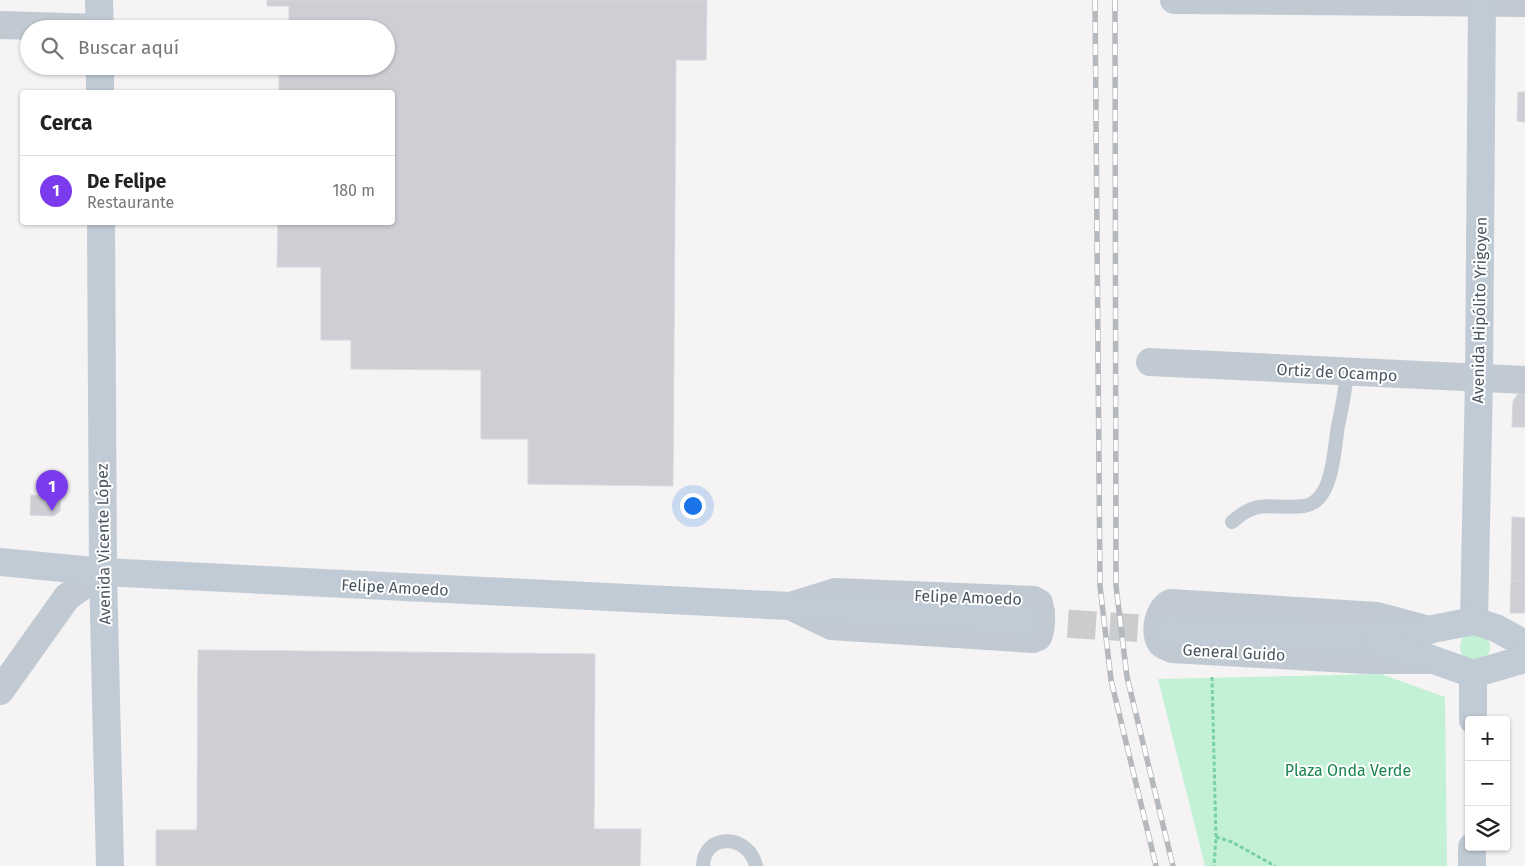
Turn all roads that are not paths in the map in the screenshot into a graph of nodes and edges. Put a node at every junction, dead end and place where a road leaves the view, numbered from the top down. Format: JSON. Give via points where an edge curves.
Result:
{"nodes":[{"id":1,"x":100,"y":0,"type":"edge"},
{"id":2,"x":1174,"y":0,"type":"edge"},
{"id":3,"x":1482,"y":2,"type":"edge"},
{"id":4,"x":1525,"y":3,"type":"edge"},
{"id":5,"x":100,"y":20,"type":"edge"},
{"id":6,"x":0,"y":25,"type":"edge"},
{"id":7,"x":20,"y":26,"type":"edge"},
{"id":8,"x":100,"y":75,"type":"edge"},
{"id":9,"x":100,"y":90,"type":"edge"},
{"id":10,"x":101,"y":225,"type":"edge"},
{"id":11,"x":1150,"y":362,"type":"dead end"},
{"id":12,"x":1347,"y":373,"type":"junction"},
{"id":13,"x":1479,"y":378,"type":"junction"},
{"id":14,"x":1525,"y":380,"type":"edge"},
{"id":15,"x":1232,"y":522,"type":"dead end"},
{"id":16,"x":0,"y":562,"type":"edge"},
{"id":17,"x":103,"y":572,"type":"junction"},
{"id":18,"x":790,"y":606,"type":"junction"},
{"id":19,"x":1026,"y":621,"type":"tunnel mouth"},
{"id":20,"x":1474,"y":621,"type":"junction"},
{"id":21,"x":1166,"y":630,"type":"tunnel mouth"},
{"id":22,"x":1429,"y":630,"type":"junction"},
{"id":23,"x":1357,"y":638,"type":"junction"},
{"id":24,"x":1525,"y":644,"type":"edge"},
{"id":25,"x":1525,"y":659,"type":"edge"},
{"id":26,"x":1434,"y":660,"type":"junction"},
{"id":27,"x":1473,"y":674,"type":"junction"},
{"id":28,"x":0,"y":691,"type":"edge"},
{"id":29,"x":1473,"y":716,"type":"edge"},
{"id":30,"x":1472,"y":851,"type":"edge"},
{"id":31,"x":110,"y":866,"type":"edge"},
{"id":32,"x":703,"y":866,"type":"edge"},
{"id":33,"x":756,"y":866,"type":"edge"},
{"id":34,"x":1472,"y":866,"type":"edge"}],
"edges":[{"from":1,"to":5,"type":"main road"},
{"from":2,"to":3,"type":"street"},
{"from":3,"to":4,"type":"street"},
{"from":3,"to":13,"type":"main road","name":"Avenida Hipólito Yrigoyen"},
{"from":6,"to":7,"type":"street"},
{"from":8,"to":9,"type":"main road"},
{"from":10,"to":17,"type":"main road","name":"Avenida Vicente López"},
{"from":11,"to":12,"type":"street","name":"Ortiz de Ocampo"},
{"from":12,"to":13,"type":"street","name":"Ortiz de Ocampo"},
{"from":12,"to":15,"type":"lane","via":[[1333,466],[1318,498],[1306,506],[1257,506]]},
{"from":13,"to":14,"type":"street","name":"Ortiz de Ocampo"},
{"from":13,"to":20,"type":"main road","name":"Avenida Hipólito Yrigoyen"},
{"from":16,"to":17,"type":"main road","name":"Felipe Amoedo"},
{"from":17,"to":18,"type":"main road","name":"Felipe Amoedo"},
{"from":17,"to":28,"type":"street","via":[[67,597]]},
{"from":17,"to":31,"type":"main road","name":"Avenida Vicente López"},
{"from":18,"to":18,"type":"street","name":"Felipe Amoedo","via":[[831,626],[1033,639],[1040,632],[1041,608],[1040,603],[1034,600],[834,592]]},
{"from":18,"to":19,"type":"main road","name":"Felipe Amoedo"},
{"from":20,"to":22,"type":"main road","name":"General Guido"},
{"from":20,"to":24,"type":"main road","name":"General Guido","via":[[1496,628]]},
{"from":21,"to":23,"type":"main road","name":"General Guido"},
{"from":22,"to":23,"type":"main road","name":"General Guido"},
{"from":22,"to":26,"type":"street","name":"General Guido","via":[[1377,616],[1171,603],[1160,614],[1159,637],[1172,649]]},
{"from":23,"to":26,"type":"main road","name":"General Guido"},
{"from":25,"to":27,"type":"main road"},
{"from":26,"to":27,"type":"main road","name":"General Guido"},
{"from":27,"to":29,"type":"main road"},
{"from":30,"to":34,"type":"main road"},
{"from":32,"to":33,"type":"lane","via":[[708,850],[714,844],[727,841],[740,843],[749,850]]}]}
